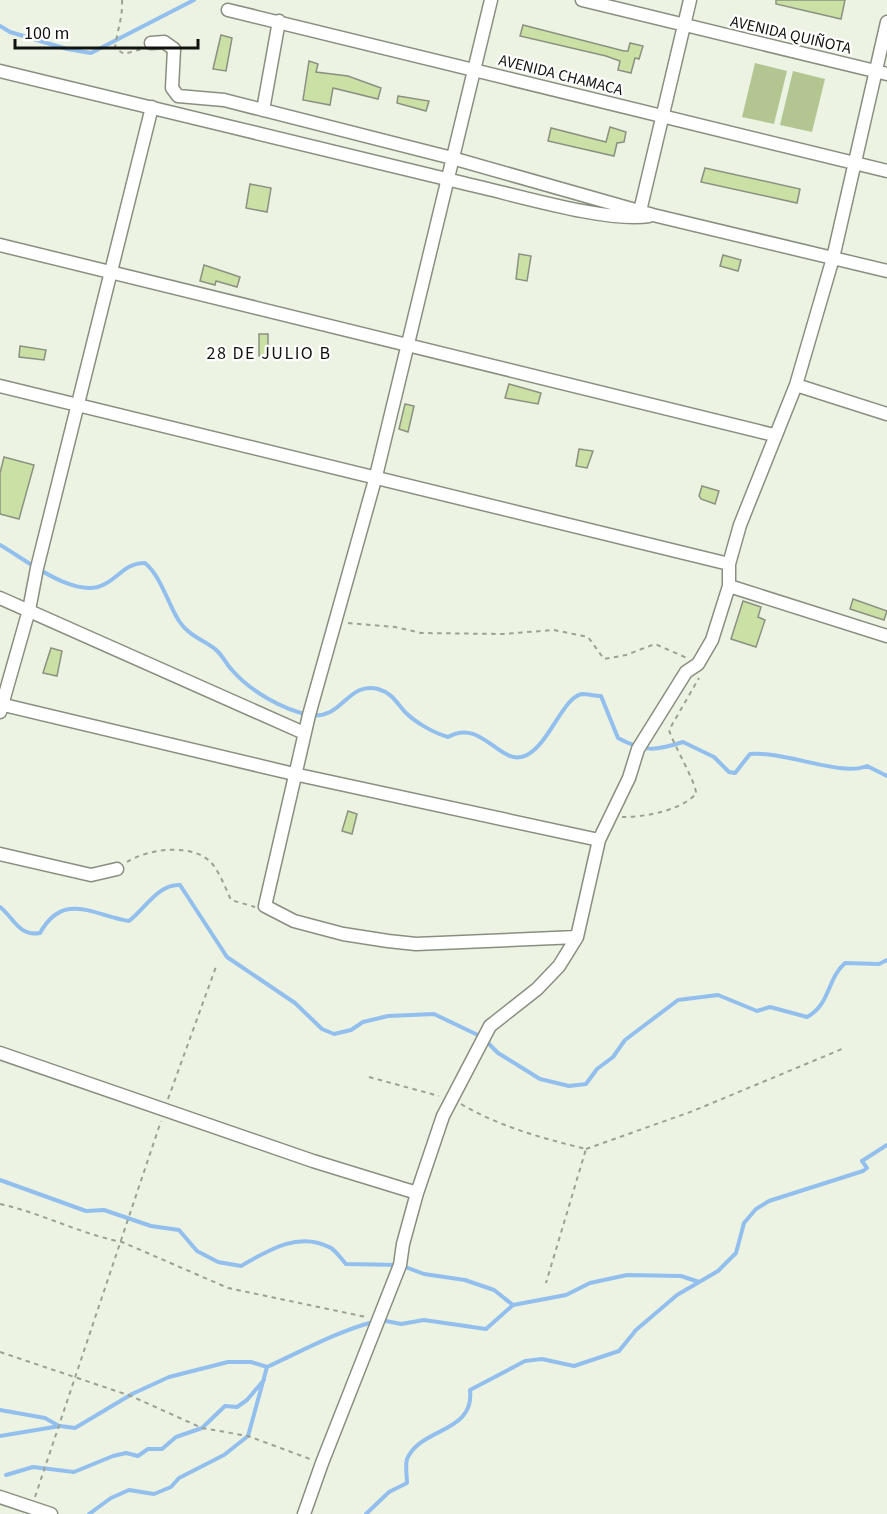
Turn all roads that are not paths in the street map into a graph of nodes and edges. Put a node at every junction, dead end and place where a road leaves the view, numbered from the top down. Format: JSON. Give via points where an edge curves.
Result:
{"nodes":[{"id":1,"x":491,"y":0,"type":"edge"},
{"id":2,"x":582,"y":0,"type":"edge"},
{"id":3,"x":690,"y":0,"type":"edge"},
{"id":4,"x":228,"y":10,"type":"dead end"},
{"id":5,"x":279,"y":21,"type":"junction"},
{"id":6,"x":887,"y":22,"type":"edge"},
{"id":7,"x":683,"y":25,"type":"junction"},
{"id":8,"x":151,"y":43,"type":"road end"},
{"id":9,"x":472,"y":69,"type":"junction"},
{"id":10,"x":0,"y":71,"type":"edge"},
{"id":11,"x":881,"y":72,"type":"edge"},
{"id":12,"x":152,"y":107,"type":"junction"},
{"id":13,"x":263,"y":110,"type":"junction"},
{"id":14,"x":663,"y":115,"type":"junction"},
{"id":15,"x":452,"y":158,"type":"junction"},
{"id":16,"x":855,"y":163,"type":"junction"},
{"id":17,"x":887,"y":171,"type":"edge"},
{"id":18,"x":447,"y":179,"type":"junction"},
{"id":19,"x":640,"y":211,"type":"junction"},
{"id":20,"x":653,"y":215,"type":"junction"},
{"id":21,"x":0,"y":245,"type":"edge"},
{"id":22,"x":833,"y":258,"type":"junction"},
{"id":23,"x":110,"y":271,"type":"junction"},
{"id":24,"x":887,"y":271,"type":"edge"},
{"id":25,"x":408,"y":345,"type":"junction"},
{"id":26,"x":796,"y":385,"type":"junction"},
{"id":27,"x":0,"y":386,"type":"edge"},
{"id":28,"x":78,"y":406,"type":"junction"},
{"id":29,"x":887,"y":414,"type":"edge"},
{"id":30,"x":774,"y":435,"type":"junction"},
{"id":31,"x":376,"y":476,"type":"junction"},
{"id":32,"x":729,"y":564,"type":"junction"},
{"id":33,"x":729,"y":586,"type":"junction"},
{"id":34,"x":0,"y":598,"type":"edge"},
{"id":35,"x":29,"y":610,"type":"junction"},
{"id":36,"x":887,"y":636,"type":"edge"},
{"id":37,"x":1,"y":707,"type":"edge"},
{"id":38,"x":304,"y":733,"type":"junction"},
{"id":39,"x":294,"y":774,"type":"junction"},
{"id":40,"x":599,"y":840,"type":"junction"},
{"id":41,"x":0,"y":854,"type":"edge"},
{"id":42,"x":117,"y":868,"type":"road end"},
{"id":43,"x":578,"y":937,"type":"junction"},
{"id":44,"x":0,"y":1053,"type":"edge"},
{"id":45,"x":417,"y":1193,"type":"junction"},
{"id":46,"x":0,"y":1497,"type":"edge"},
{"id":47,"x":51,"y":1514,"type":"edge"},
{"id":48,"x":304,"y":1514,"type":"edge"}],
"edges":[{"from":1,"to":9,"type":"street"},
{"from":2,"to":7,"type":"street","name":"AVENIDA QUIÑOTA"},
{"from":3,"to":7,"type":"street"},
{"from":4,"to":5,"type":"street","name":"AVENIDA CHAMACA"},
{"from":5,"to":9,"type":"street","name":"AVENIDA CHAMACA"},
{"from":5,"to":13,"type":"street"},
{"from":6,"to":11,"type":"street"},
{"from":7,"to":11,"type":"street","name":"AVENIDA QUIÑOTA"},
{"from":7,"to":14,"type":"street"},
{"from":8,"to":13,"type":"street","via":[[164,42],[174,50],[172,88],[178,96],[224,100]]},
{"from":9,"to":14,"type":"street","name":"AVENIDA CHAMACA"},
{"from":9,"to":15,"type":"street"},
{"from":10,"to":12,"type":"street"},
{"from":11,"to":16,"type":"street"},
{"from":12,"to":18,"type":"street"},
{"from":12,"to":23,"type":"street"},
{"from":13,"to":15,"type":"street"},
{"from":14,"to":16,"type":"street","name":"AVENIDA CHAMACA"},
{"from":14,"to":19,"type":"street"},
{"from":15,"to":18,"type":"street"},
{"from":15,"to":19,"type":"street"},
{"from":16,"to":17,"type":"street","name":"AVENIDA CHAMACA"},
{"from":16,"to":22,"type":"street"},
{"from":18,"to":20,"type":"street","via":[[616,217],[635,219]]},
{"from":18,"to":25,"type":"street"},
{"from":19,"to":20,"type":"street"},
{"from":20,"to":22,"type":"street"},
{"from":21,"to":23,"type":"street"},
{"from":22,"to":24,"type":"street"},
{"from":22,"to":26,"type":"street"},
{"from":23,"to":25,"type":"street"},
{"from":23,"to":28,"type":"street"},
{"from":25,"to":30,"type":"street"},
{"from":25,"to":31,"type":"street"},
{"from":26,"to":29,"type":"street"},
{"from":26,"to":30,"type":"street"},
{"from":27,"to":28,"type":"street"},
{"from":28,"to":31,"type":"street"},
{"from":28,"to":35,"type":"street"},
{"from":30,"to":32,"type":"street"},
{"from":31,"to":32,"type":"street"},
{"from":31,"to":38,"type":"street"},
{"from":32,"to":33,"type":"street"},
{"from":33,"to":36,"type":"street"},
{"from":33,"to":40,"type":"street","via":[[712,640],[698,664],[686,672],[638,748],[629,778]]},
{"from":34,"to":35,"type":"street"},
{"from":35,"to":37,"type":"street"},
{"from":35,"to":38,"type":"street"},
{"from":37,"to":39,"type":"street"},
{"from":38,"to":39,"type":"street"},
{"from":39,"to":40,"type":"street"},
{"from":39,"to":43,"type":"street","via":[[265,906],[303,923],[353,936],[407,943]]},
{"from":40,"to":43,"type":"street"},
{"from":41,"to":42,"type":"street","via":[[91,875]]},
{"from":43,"to":45,"type":"street","via":[[559,966],[537,989],[490,1026],[433,1140]]},
{"from":44,"to":45,"type":"street","via":[[303,1158]]},
{"from":45,"to":48,"type":"street","via":[[400,1265]]},
{"from":46,"to":47,"type":"street"}]}
